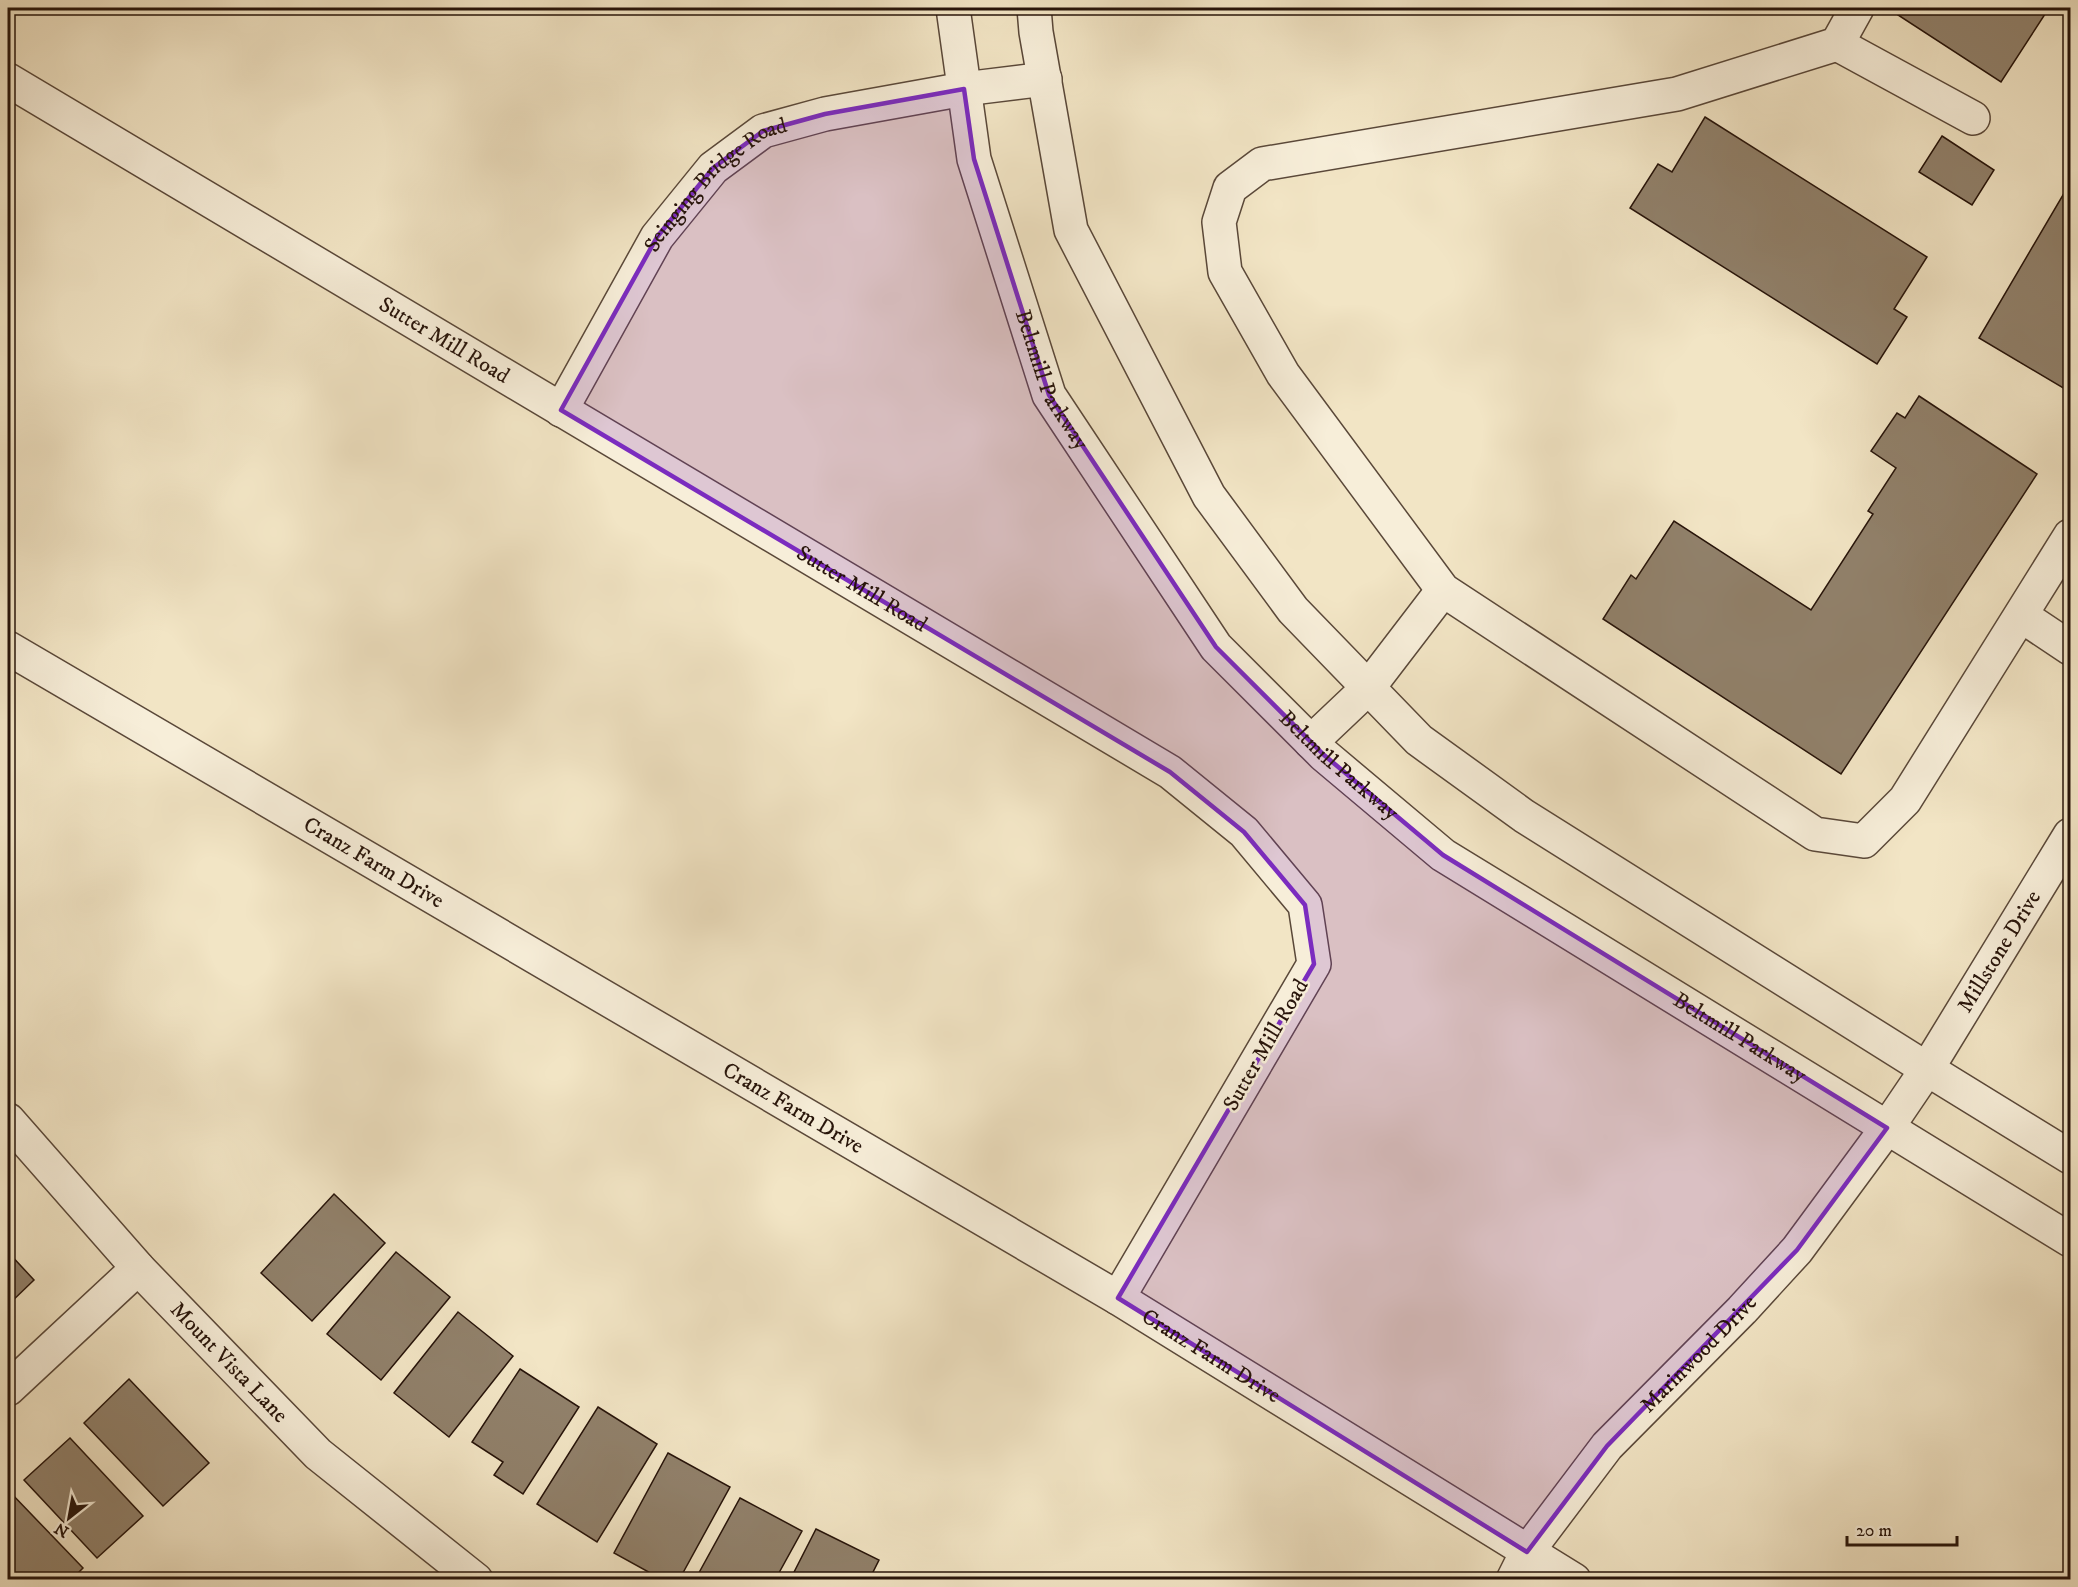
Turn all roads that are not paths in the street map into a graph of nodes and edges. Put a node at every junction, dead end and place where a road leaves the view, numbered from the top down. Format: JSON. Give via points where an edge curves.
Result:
{"nodes":[{"id":1,"x":952,"y":8,"type":"edge"},
{"id":2,"x":1034,"y":8,"type":"edge"},
{"id":3,"x":1857,"y":8,"type":"edge"},
{"id":4,"x":1837,"y":44,"type":"junction"},
{"id":5,"x":1045,"y":79,"type":"junction"},
{"id":6,"x":8,"y":80,"type":"edge"},
{"id":7,"x":964,"y":89,"type":"junction"},
{"id":8,"x":1972,"y":118,"type":"dead end"},
{"id":9,"x":561,"y":410,"type":"junction"},
{"id":10,"x":2070,"y":536,"type":"edge"},
{"id":11,"x":1443,"y":590,"type":"junction"},
{"id":12,"x":2022,"y":616,"type":"junction"},
{"id":13,"x":8,"y":648,"type":"edge"},
{"id":14,"x":2070,"y":648,"type":"edge"},
{"id":15,"x":1368,"y":688,"type":"junction"},
{"id":16,"x":1311,"y":742,"type":"junction"},
{"id":17,"x":2070,"y":834,"type":"edge"},
{"id":18,"x":1927,"y":1069,"type":"junction"},
{"id":19,"x":8,"y":1119,"type":"edge"},
{"id":20,"x":1887,"y":1128,"type":"junction"},
{"id":21,"x":2070,"y":1156,"type":"edge"},
{"id":22,"x":2070,"y":1240,"type":"edge"},
{"id":23,"x":138,"y":1268,"type":"junction"},
{"id":24,"x":1118,"y":1298,"type":"junction"},
{"id":25,"x":8,"y":1389,"type":"edge"},
{"id":26,"x":1520,"y":1566,"type":"edge"},
{"id":27,"x":476,"y":1580,"type":"edge"},
{"id":28,"x":1574,"y":1580,"type":"edge"}],
"edges":[{"from":1,"to":7,"type":"street","name":"Beltmill Parkway"},
{"from":2,"to":5,"type":"street"},
{"from":3,"to":4,"type":"street"},
{"from":4,"to":8,"type":"street"},
{"from":4,"to":11,"type":"street","via":[[1677,94],[1262,164],[1230,188],[1219,222],[1225,272],[1283,374]]},
{"from":5,"to":7,"type":"street","name":"Seinging Bridge Road"},
{"from":5,"to":15,"type":"street","via":[[1071,230],[1209,496],[1293,610]]},
{"from":6,"to":9,"type":"street","name":"Sutter Mill Road"},
{"from":7,"to":9,"type":"street","name":"Seinging Bridge Road","via":[[825,114],[763,131],[713,168],[657,237]]},
{"from":7,"to":16,"type":"street","name":"Beltmill Parkway","via":[[974,159],[1049,395],[1216,647]]},
{"from":9,"to":24,"type":"street","name":"Sutter Mill Road","via":[[1170,772],[1244,832],[1305,905],[1314,964]]},
{"from":10,"to":12,"type":"street"},
{"from":11,"to":12,"type":"street","via":[[1815,834],[1864,842],[1905,800]]},
{"from":11,"to":15,"type":"street"},
{"from":12,"to":14,"type":"street"},
{"from":13,"to":24,"type":"street","name":"Cranz Farm Drive"},
{"from":15,"to":16,"type":"street"},
{"from":15,"to":18,"type":"street","via":[[1419,740],[1524,816]]},
{"from":16,"to":20,"type":"street","name":"Beltmill Parkway","via":[[1443,855]]},
{"from":17,"to":18,"type":"street","name":"Millstone Drive"},
{"from":18,"to":20,"type":"street","name":"Millstone Drive"},
{"from":18,"to":21,"type":"street"},
{"from":19,"to":23,"type":"street","name":"Mount Vista Lane"},
{"from":20,"to":22,"type":"street","name":"Beltmill Parkway"},
{"from":20,"to":26,"type":"street","name":"Marinwood Drive","via":[[1797,1250],[1607,1446]]},
{"from":23,"to":25,"type":"street"},
{"from":23,"to":27,"type":"street","name":"Mount Vista Lane","via":[[318,1454]]},
{"from":24,"to":26,"type":"street","name":"Cranz Farm Drive"},
{"from":26,"to":28,"type":"street","name":"Cranz Farm Drive"}]}
